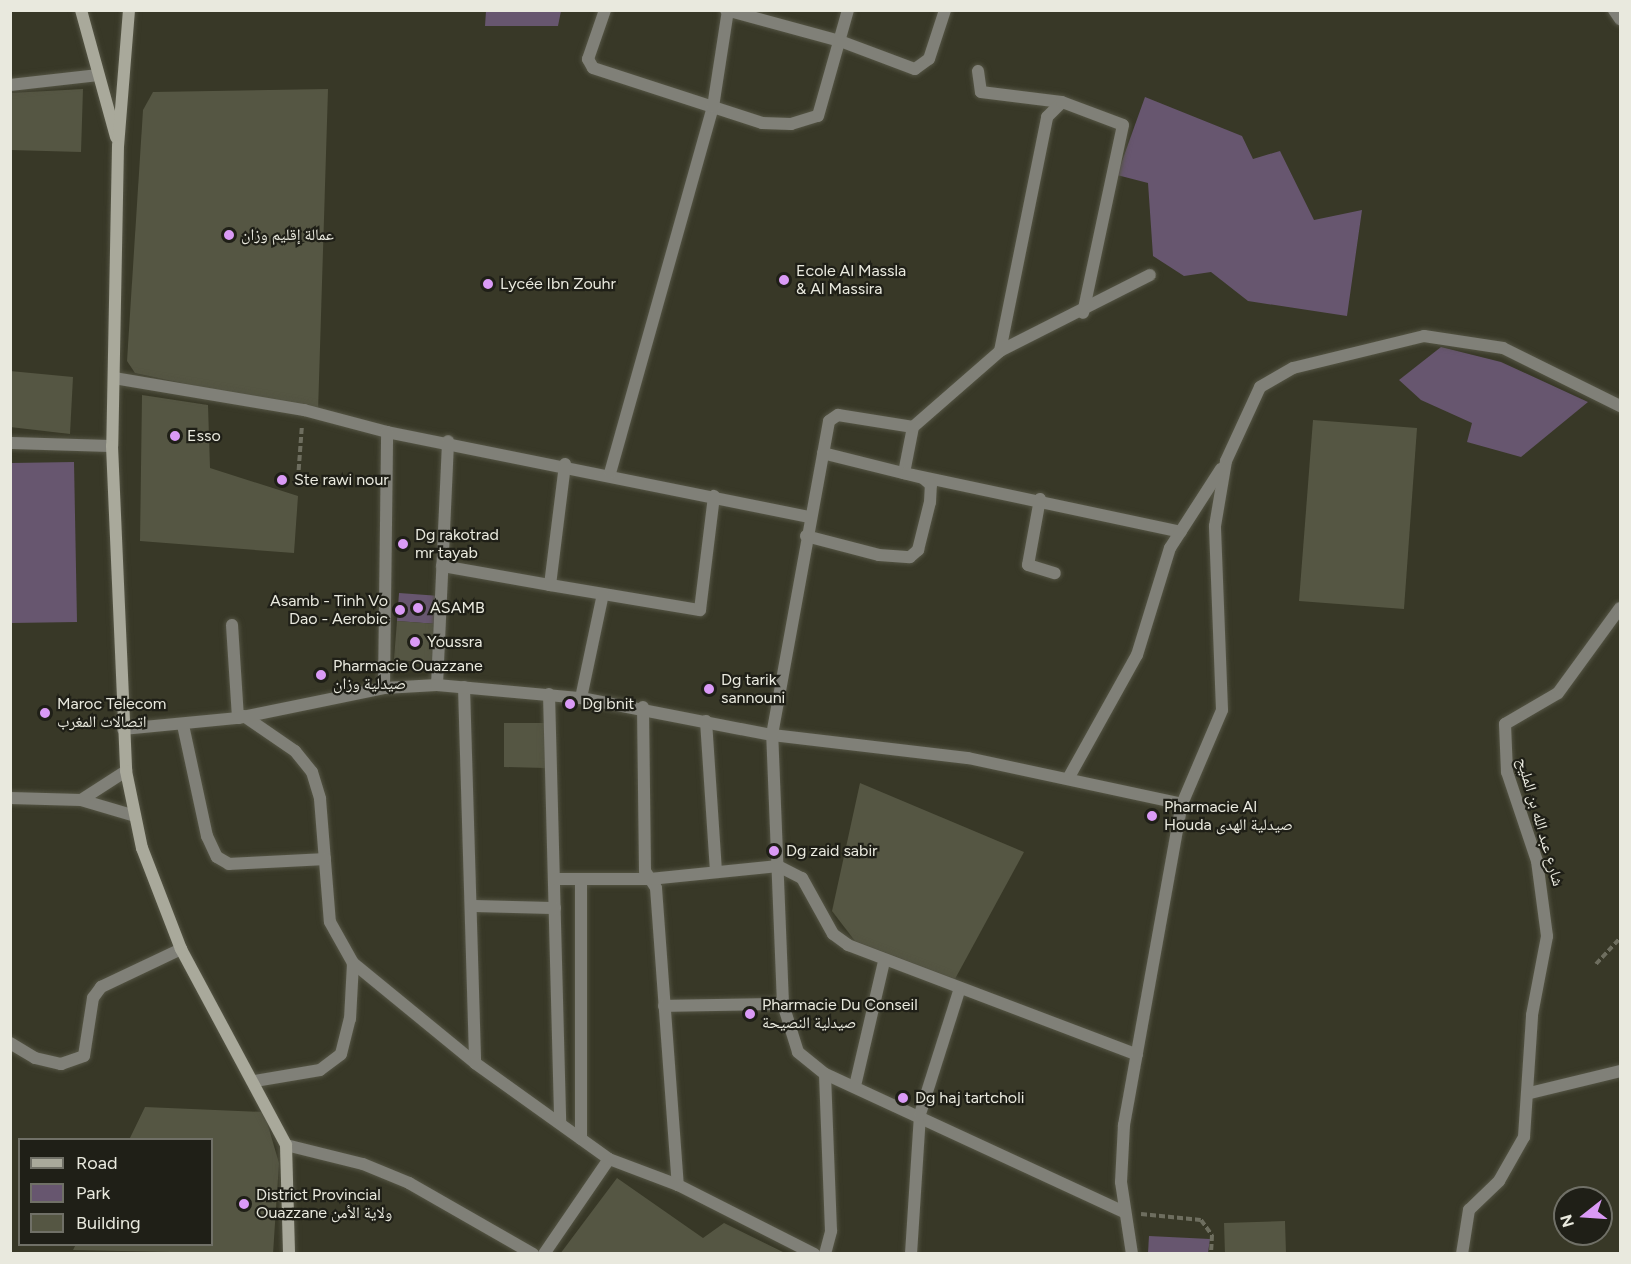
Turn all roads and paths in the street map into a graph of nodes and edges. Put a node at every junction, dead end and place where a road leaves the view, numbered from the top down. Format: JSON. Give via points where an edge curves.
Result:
{"nodes":[{"id":1,"x":81,"y":10,"type":"edge"},
{"id":2,"x":129,"y":10,"type":"edge"},
{"id":3,"x":605,"y":10,"type":"edge"},
{"id":4,"x":848,"y":10,"type":"edge"},
{"id":5,"x":945,"y":10,"type":"edge"},
{"id":6,"x":1614,"y":10,"type":"edge"},
{"id":7,"x":727,"y":11,"type":"edge"},
{"id":8,"x":1620,"y":19,"type":"edge"},
{"id":9,"x":840,"y":41,"type":"junction"},
{"id":10,"x":978,"y":71,"type":"dead end"},
{"id":11,"x":98,"y":75,"type":"junction"},
{"id":12,"x":10,"y":86,"type":"edge"},
{"id":13,"x":1062,"y":102,"type":"junction"},
{"id":14,"x":713,"y":107,"type":"junction"},
{"id":15,"x":118,"y":146,"type":"junction"},
{"id":16,"x":1150,"y":275,"type":"dead end"},
{"id":17,"x":1083,"y":313,"type":"junction"},
{"id":18,"x":1000,"y":351,"type":"junction"},
{"id":19,"x":114,"y":378,"type":"junction"},
{"id":20,"x":1620,"y":406,"type":"edge"},
{"id":21,"x":913,"y":427,"type":"junction"},
{"id":22,"x":387,"y":432,"type":"junction"},
{"id":23,"x":300,"y":441,"type":"dead end"},
{"id":24,"x":448,"y":441,"type":"junction"},
{"id":25,"x":10,"y":443,"type":"edge"},
{"id":26,"x":112,"y":446,"type":"junction"},
{"id":27,"x":823,"y":453,"type":"junction"},
{"id":28,"x":1226,"y":461,"type":"junction"},
{"id":29,"x":565,"y":464,"type":"junction"},
{"id":30,"x":610,"y":473,"type":"junction"},
{"id":31,"x":904,"y":473,"type":"junction"},
{"id":32,"x":298,"y":478,"type":"dead end"},
{"id":33,"x":714,"y":496,"type":"junction"},
{"id":34,"x":1040,"y":499,"type":"junction"},
{"id":35,"x":808,"y":517,"type":"junction"},
{"id":36,"x":1181,"y":532,"type":"junction"},
{"id":37,"x":806,"y":536,"type":"junction"},
{"id":38,"x":442,"y":566,"type":"junction"},
{"id":39,"x":1055,"y":573,"type":"dead end"},
{"id":40,"x":550,"y":585,"type":"junction"},
{"id":41,"x":603,"y":594,"type":"junction"},
{"id":42,"x":1620,"y":608,"type":"edge"},
{"id":43,"x":232,"y":626,"type":"dead end"},
{"id":44,"x":437,"y":685,"type":"junction"},
{"id":45,"x":464,"y":687,"type":"junction"},
{"id":46,"x":384,"y":688,"type":"junction"},
{"id":47,"x":549,"y":694,"type":"junction"},
{"id":48,"x":581,"y":698,"type":"junction"},
{"id":49,"x":643,"y":707,"type":"junction"},
{"id":50,"x":241,"y":717,"type":"junction"},
{"id":51,"x":706,"y":721,"type":"junction"},
{"id":52,"x":183,"y":725,"type":"junction"},
{"id":53,"x":123,"y":729,"type":"junction"},
{"id":54,"x":772,"y":735,"type":"junction"},
{"id":55,"x":126,"y":771,"type":"junction"},
{"id":56,"x":1068,"y":777,"type":"junction"},
{"id":57,"x":10,"y":798,"type":"edge"},
{"id":58,"x":81,"y":801,"type":"junction"},
{"id":59,"x":1182,"y":804,"type":"junction"},
{"id":60,"x":132,"y":815,"type":"junction"},
{"id":61,"x":325,"y":859,"type":"junction"},
{"id":62,"x":778,"y":866,"type":"junction"},
{"id":63,"x":716,"y":872,"type":"junction"},
{"id":64,"x":555,"y":879,"type":"junction"},
{"id":65,"x":581,"y":879,"type":"junction"},
{"id":66,"x":650,"y":879,"type":"junction"},
{"id":67,"x":471,"y":906,"type":"junction"},
{"id":68,"x":555,"y":908,"type":"junction"},
{"id":69,"x":1620,"y":938,"type":"edge"},
{"id":70,"x":181,"y":949,"type":"junction"},
{"id":71,"x":884,"y":961,"type":"junction"},
{"id":72,"x":353,"y":963,"type":"junction"},
{"id":73,"x":1596,"y":964,"type":"dead end"},
{"id":74,"x":960,"y":988,"type":"junction"},
{"id":75,"x":783,"y":1004,"type":"junction"},
{"id":76,"x":664,"y":1006,"type":"junction"},
{"id":77,"x":10,"y":1043,"type":"edge"},
{"id":78,"x":1137,"y":1055,"type":"junction"},
{"id":79,"x":475,"y":1063,"type":"junction"},
{"id":80,"x":1620,"y":1071,"type":"edge"},
{"id":81,"x":825,"y":1074,"type":"junction"},
{"id":82,"x":255,"y":1081,"type":"junction"},
{"id":83,"x":855,"y":1086,"type":"junction"},
{"id":84,"x":1530,"y":1093,"type":"junction"},
{"id":85,"x":920,"y":1114,"type":"junction"},
{"id":86,"x":560,"y":1122,"type":"junction"},
{"id":87,"x":581,"y":1140,"type":"junction"},
{"id":88,"x":286,"y":1145,"type":"junction"},
{"id":89,"x":609,"y":1158,"type":"junction"},
{"id":90,"x":678,"y":1185,"type":"junction"},
{"id":91,"x":1124,"y":1212,"type":"junction"},
{"id":92,"x":289,"y":1254,"type":"edge"},
{"id":93,"x":533,"y":1254,"type":"edge"},
{"id":94,"x":544,"y":1254,"type":"edge"},
{"id":95,"x":814,"y":1254,"type":"edge"},
{"id":96,"x":825,"y":1254,"type":"edge"},
{"id":97,"x":911,"y":1254,"type":"edge"},
{"id":98,"x":1132,"y":1254,"type":"edge"},
{"id":99,"x":1211,"y":1254,"type":"edge"},
{"id":100,"x":1462,"y":1254,"type":"edge"}],
"edges":[{"from":1,"to":11,"type":"main road"},
{"from":2,"to":15,"type":"main road"},
{"from":3,"to":14,"type":"street","via":[[588,59],[593,68]]},
{"from":4,"to":9,"type":"street"},
{"from":5,"to":9,"type":"street","via":[[922,69]]},
{"from":6,"to":8,"type":"street"},
{"from":7,"to":9,"type":"street"},
{"from":7,"to":14,"type":"street"},
{"from":9,"to":14,"type":"street","via":[[822,108],[810,122],[762,123]]},
{"from":10,"to":13,"type":"street","via":[[981,92]]},
{"from":11,"to":12,"type":"street"},
{"from":11,"to":15,"type":"main road"},
{"from":13,"to":17,"type":"street","via":[[1123,125]]},
{"from":13,"to":18,"type":"street","via":[[1047,117]]},
{"from":14,"to":30,"type":"street"},
{"from":15,"to":19,"type":"main road"},
{"from":16,"to":17,"type":"street"},
{"from":17,"to":18,"type":"street"},
{"from":18,"to":21,"type":"street"},
{"from":19,"to":22,"type":"street","via":[[304,410]]},
{"from":19,"to":26,"type":"main road"},
{"from":20,"to":28,"type":"street","via":[[1503,348],[1424,336],[1274,377],[1249,404]]},
{"from":21,"to":27,"type":"street","via":[[838,416],[829,420]]},
{"from":21,"to":31,"type":"street"},
{"from":22,"to":24,"type":"street"},
{"from":22,"to":46,"type":"street"},
{"from":23,"to":32,"type":"path"},
{"from":24,"to":29,"type":"street"},
{"from":24,"to":38,"type":"street"},
{"from":25,"to":26,"type":"street"},
{"from":26,"to":53,"type":"main road"},
{"from":27,"to":31,"type":"street"},
{"from":27,"to":35,"type":"street"},
{"from":28,"to":36,"type":"street"},
{"from":28,"to":59,"type":"street","via":[[1215,526],[1222,710]]},
{"from":29,"to":30,"type":"street"},
{"from":29,"to":40,"type":"street"},
{"from":30,"to":33,"type":"street"},
{"from":31,"to":34,"type":"street"},
{"from":31,"to":37,"type":"street","via":[[927,480],[932,489],[914,556],[879,555]]},
{"from":33,"to":35,"type":"street"},
{"from":33,"to":41,"type":"street","via":[[700,610]]},
{"from":34,"to":36,"type":"street"},
{"from":34,"to":39,"type":"street","via":[[1028,565]]},
{"from":35,"to":37,"type":"street"},
{"from":36,"to":56,"type":"street","via":[[1159,572],[1137,655]]},
{"from":37,"to":54,"type":"street"},
{"from":38,"to":40,"type":"street"},
{"from":38,"to":44,"type":"street"},
{"from":40,"to":41,"type":"street"},
{"from":41,"to":48,"type":"street"},
{"from":42,"to":84,"type":"street","name":"شارع عبد الله بن المليح","via":[[1558,693],[1505,724],[1507,772],[1537,861],[1546,912],[1547,936],[1530,1030]]},
{"from":43,"to":50,"type":"street"},
{"from":44,"to":45,"type":"street"},
{"from":44,"to":46,"type":"street"},
{"from":45,"to":47,"type":"street"},
{"from":45,"to":67,"type":"street"},
{"from":46,"to":50,"type":"street"},
{"from":47,"to":48,"type":"street"},
{"from":47,"to":64,"type":"street"},
{"from":48,"to":49,"type":"street"},
{"from":49,"to":51,"type":"street"},
{"from":49,"to":66,"type":"street","via":[[645,871]]},
{"from":50,"to":52,"type":"street"},
{"from":50,"to":61,"type":"street","via":[[306,761],[320,799]]},
{"from":51,"to":54,"type":"street"},
{"from":51,"to":63,"type":"street"},
{"from":52,"to":53,"type":"street"},
{"from":52,"to":61,"type":"street","via":[[207,836],[217,858],[229,864]]},
{"from":53,"to":55,"type":"main road"},
{"from":54,"to":56,"type":"street","via":[[897,748]]},
{"from":54,"to":62,"type":"street"},
{"from":55,"to":58,"type":"street"},
{"from":55,"to":60,"type":"main road"},
{"from":56,"to":59,"type":"street"},
{"from":57,"to":58,"type":"street"},
{"from":58,"to":60,"type":"street"},
{"from":59,"to":78,"type":"street"},
{"from":60,"to":70,"type":"main road"},
{"from":61,"to":72,"type":"street","via":[[330,922]]},
{"from":62,"to":63,"type":"street"},
{"from":62,"to":71,"type":"street","via":[[802,878],[833,934]]},
{"from":62,"to":75,"type":"street"},
{"from":63,"to":66,"type":"street"},
{"from":64,"to":65,"type":"street"},
{"from":64,"to":68,"type":"street"},
{"from":65,"to":66,"type":"street"},
{"from":65,"to":87,"type":"street"},
{"from":66,"to":76,"type":"street","via":[[656,888]]},
{"from":67,"to":68,"type":"street"},
{"from":67,"to":79,"type":"street"},
{"from":68,"to":86,"type":"street"},
{"from":69,"to":73,"type":"path","via":[[1614,951]]},
{"from":70,"to":77,"type":"street","via":[[101,987],[93,998],[84,1056],[61,1064],[35,1058]]},
{"from":70,"to":82,"type":"main road"},
{"from":71,"to":74,"type":"street"},
{"from":71,"to":83,"type":"street"},
{"from":72,"to":79,"type":"street"},
{"from":72,"to":82,"type":"street","via":[[350,1019],[341,1054],[320,1070]]},
{"from":74,"to":78,"type":"street"},
{"from":74,"to":85,"type":"street"},
{"from":75,"to":76,"type":"street"},
{"from":75,"to":81,"type":"street","via":[[798,1052]]},
{"from":76,"to":90,"type":"street"},
{"from":78,"to":91,"type":"street","via":[[1124,1125]]},
{"from":79,"to":86,"type":"street"},
{"from":80,"to":84,"type":"street"},
{"from":81,"to":83,"type":"street"},
{"from":81,"to":96,"type":"street","via":[[831,1231]]},
{"from":82,"to":88,"type":"main road"},
{"from":83,"to":85,"type":"street"},
{"from":84,"to":100,"type":"street","name":"شارع عبد الله بن المليح","via":[[1519,1150],[1468,1210]]},
{"from":85,"to":91,"type":"street"},
{"from":85,"to":97,"type":"street"},
{"from":86,"to":87,"type":"street"},
{"from":87,"to":89,"type":"street"},
{"from":88,"to":92,"type":"main road"},
{"from":88,"to":93,"type":"street","via":[[363,1164],[409,1183]]},
{"from":89,"to":90,"type":"street"},
{"from":89,"to":94,"type":"street"},
{"from":90,"to":95,"type":"street"},
{"from":91,"to":98,"type":"street"},
{"from":91,"to":99,"type":"path","via":[[1201,1220],[1212,1235]]}]}
